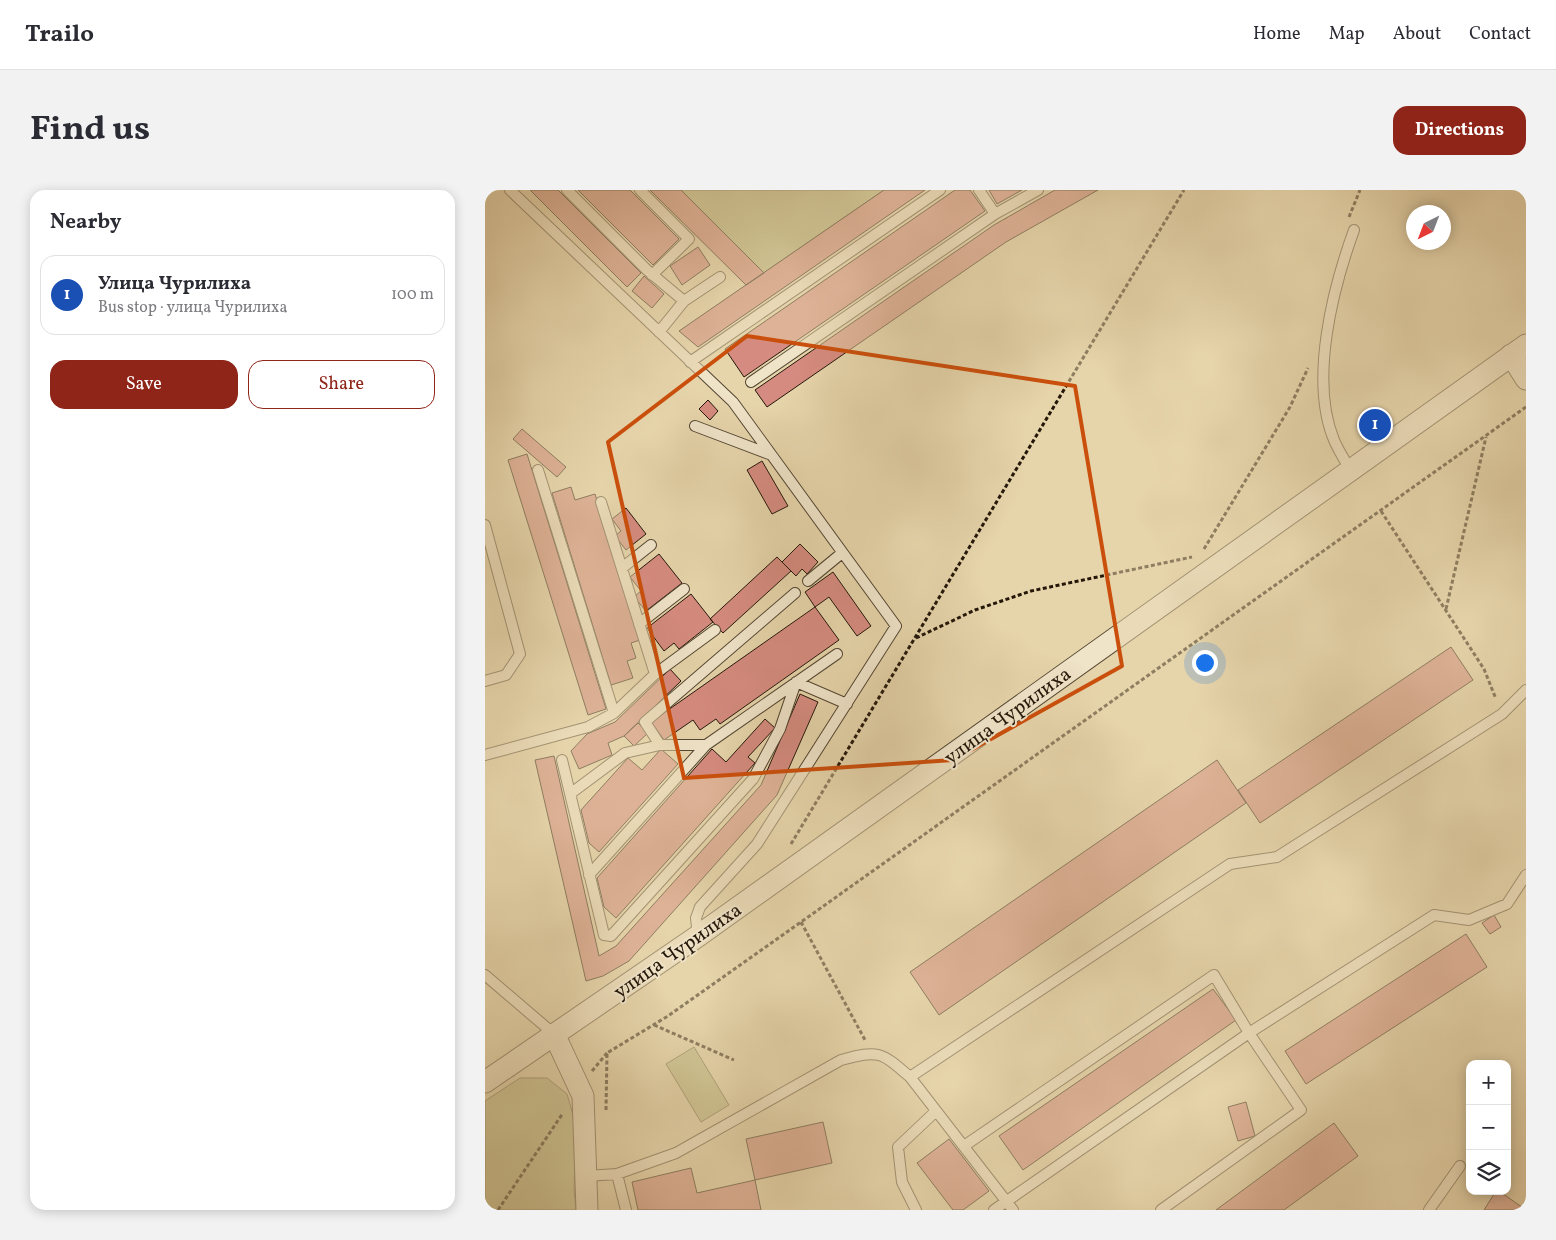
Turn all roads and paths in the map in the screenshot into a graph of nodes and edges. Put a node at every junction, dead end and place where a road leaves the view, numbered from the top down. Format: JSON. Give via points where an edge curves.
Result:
{"nodes":[{"id":1,"x":510,"y":190,"type":"edge"},
{"id":2,"x":567,"y":190,"type":"edge"},
{"id":3,"x":640,"y":190,"type":"edge"},
{"id":4,"x":940,"y":190,"type":"edge"},
{"id":5,"x":979,"y":190,"type":"edge"},
{"id":6,"x":1038,"y":190,"type":"edge"},
{"id":7,"x":1184,"y":190,"type":"edge"},
{"id":8,"x":1360,"y":190,"type":"edge"},
{"id":9,"x":995,"y":214,"type":"junction"},
{"id":10,"x":1351,"y":227,"type":"joint"},
{"id":11,"x":652,"y":275,"type":"junction"},
{"id":12,"x":720,"y":276,"type":"dead end"},
{"id":13,"x":685,"y":301,"type":"junction"},
{"id":14,"x":659,"y":332,"type":"junction"},
{"id":15,"x":1519,"y":350,"type":"edge"},
{"id":16,"x":690,"y":362,"type":"junction"},
{"id":17,"x":1311,"y":377,"type":"dead end"},
{"id":18,"x":1526,"y":379,"type":"edge"},
{"id":19,"x":751,"y":382,"type":"dead end"},
{"id":20,"x":1526,"y":407,"type":"edge"},
{"id":21,"x":695,"y":426,"type":"dead end"},
{"id":22,"x":1486,"y":436,"type":"junction"},
{"id":23,"x":770,"y":454,"type":"junction"},
{"id":24,"x":538,"y":470,"type":"dead end"},
{"id":25,"x":1350,"y":470,"type":"junction"},
{"id":26,"x":601,"y":502,"type":"dead end"},
{"id":27,"x":1381,"y":511,"type":"junction"},
{"id":28,"x":485,"y":525,"type":"edge"},
{"id":29,"x":651,"y":545,"type":"dead end"},
{"id":30,"x":1208,"y":550,"type":"dead end"},
{"id":31,"x":843,"y":553,"type":"junction"},
{"id":32,"x":1200,"y":555,"type":"junction"},
{"id":33,"x":1192,"y":561,"type":"dead end"},
{"id":34,"x":622,"y":568,"type":"junction"},
{"id":35,"x":808,"y":581,"type":"dead end"},
{"id":36,"x":684,"y":589,"type":"dead end"},
{"id":37,"x":795,"y":593,"type":"dead end"},
{"id":38,"x":1445,"y":610,"type":"junction"},
{"id":39,"x":639,"y":624,"type":"junction"},
{"id":40,"x":715,"y":630,"type":"dead end"},
{"id":41,"x":915,"y":639,"type":"junction"},
{"id":42,"x":837,"y":654,"type":"dead end"},
{"id":43,"x":655,"y":674,"type":"junction"},
{"id":44,"x":485,"y":681,"type":"edge"},
{"id":45,"x":796,"y":682,"type":"junction"},
{"id":46,"x":1526,"y":690,"type":"edge"},
{"id":47,"x":847,"y":704,"type":"junction"},
{"id":48,"x":614,"y":713,"type":"junction"},
{"id":49,"x":1502,"y":714,"type":"junction"},
{"id":50,"x":706,"y":744,"type":"junction"},
{"id":51,"x":660,"y":745,"type":"junction"},
{"id":52,"x":485,"y":755,"type":"edge"},
{"id":53,"x":562,"y":760,"type":"dead end"},
{"id":54,"x":570,"y":794,"type":"junction"},
{"id":55,"x":795,"y":845,"type":"dead end"},
{"id":56,"x":589,"y":875,"type":"junction"},
{"id":57,"x":1526,"y":875,"type":"edge"},
{"id":58,"x":801,"y":922,"type":"junction"},
{"id":59,"x":698,"y":936,"type":"junction"},
{"id":60,"x":485,"y":975,"type":"edge"},
{"id":61,"x":653,"y":1025,"type":"junction"},
{"id":62,"x":1249,"y":1033,"type":"junction"},
{"id":63,"x":554,"y":1034,"type":"junction"},
{"id":64,"x":871,"y":1052,"type":"junction"},
{"id":65,"x":607,"y":1053,"type":"junction"},
{"id":66,"x":734,"y":1060,"type":"dead end"},
{"id":67,"x":910,"y":1077,"type":"junction"},
{"id":68,"x":485,"y":1082,"type":"edge"},
{"id":69,"x":580,"y":1086,"type":"junction"},
{"id":70,"x":936,"y":1111,"type":"junction"},
{"id":71,"x":606,"y":1120,"type":"dead end"},
{"id":72,"x":964,"y":1146,"type":"junction"},
{"id":73,"x":1460,"y":1166,"type":"dead end"},
{"id":74,"x":617,"y":1174,"type":"junction"},
{"id":75,"x":586,"y":1176,"type":"junction"},
{"id":76,"x":1010,"y":1206,"type":"edge"},
{"id":77,"x":498,"y":1210,"type":"edge"},
{"id":78,"x":587,"y":1210,"type":"edge"},
{"id":79,"x":626,"y":1210,"type":"edge"},
{"id":80,"x":916,"y":1210,"type":"edge"},
{"id":81,"x":994,"y":1210,"type":"edge"},
{"id":82,"x":1161,"y":1210,"type":"edge"},
{"id":83,"x":1429,"y":1210,"type":"edge"}],
"edges":[{"from":1,"to":14,"type":"lane"},
{"from":2,"to":11,"type":"lane"},
{"from":3,"to":11,"type":"lane","via":[[689,238]]},
{"from":4,"to":16,"type":"lane"},
{"from":5,"to":9,"type":"lane"},
{"from":6,"to":9,"type":"lane"},
{"from":7,"to":41,"type":"path"},
{"from":8,"to":10,"type":"path"},
{"from":9,"to":19,"type":"lane"},
{"from":10,"to":25,"type":"lane","via":[[1333,298],[1324,380],[1326,411],[1333,439]]},
{"from":11,"to":13,"type":"lane"},
{"from":12,"to":13,"type":"lane"},
{"from":13,"to":14,"type":"lane"},
{"from":14,"to":16,"type":"lane"},
{"from":15,"to":18,"type":"street"},
{"from":15,"to":25,"type":"street","name":"улица Чурилиха"},
{"from":16,"to":23,"type":"lane","via":[[733,402]]},
{"from":17,"to":32,"type":"path","via":[[1311,360],[1290,407]]},
{"from":20,"to":22,"type":"path"},
{"from":21,"to":23,"type":"lane"},
{"from":22,"to":27,"type":"path"},
{"from":22,"to":38,"type":"path"},
{"from":23,"to":31,"type":"lane"},
{"from":24,"to":48,"type":"lane"},
{"from":25,"to":59,"type":"street","name":"улица Чурилиха"},
{"from":26,"to":34,"type":"lane"},
{"from":27,"to":38,"type":"path"},
{"from":27,"to":58,"type":"path"},
{"from":28,"to":44,"type":"lane","via":[[520,654],[505,675]]},
{"from":29,"to":34,"type":"lane"},
{"from":30,"to":32,"type":"path"},
{"from":31,"to":35,"type":"lane"},
{"from":31,"to":47,"type":"lane","via":[[896,626]]},
{"from":32,"to":33,"type":"path"},
{"from":32,"to":41,"type":"path","via":[[1031,591],[975,610]]},
{"from":34,"to":39,"type":"lane"},
{"from":36,"to":39,"type":"lane"},
{"from":37,"to":51,"type":"lane","via":[[645,722]]},
{"from":38,"to":49,"type":"path","via":[[1485,669]]},
{"from":39,"to":43,"type":"lane"},
{"from":40,"to":43,"type":"lane"},
{"from":41,"to":55,"type":"path","via":[[787,851]]},
{"from":42,"to":45,"type":"lane"},
{"from":43,"to":48,"type":"lane"},
{"from":45,"to":47,"type":"lane"},
{"from":45,"to":50,"type":"lane"},
{"from":45,"to":56,"type":"lane","via":[[779,729],[753,778],[611,936],[604,935]]},
{"from":46,"to":49,"type":"lane"},
{"from":47,"to":59,"type":"lane","via":[[757,844],[700,907],[696,918]]},
{"from":48,"to":52,"type":"lane","via":[[588,727]]},
{"from":49,"to":67,"type":"lane","via":[[1277,857],[1229,864]]},
{"from":50,"to":51,"type":"lane"},
{"from":50,"to":56,"type":"lane"},
{"from":51,"to":54,"type":"lane","via":[[625,753]]},
{"from":53,"to":54,"type":"lane"},
{"from":54,"to":56,"type":"lane"},
{"from":57,"to":62,"type":"lane","via":[[1507,904],[1469,920],[1435,915]]},
{"from":58,"to":61,"type":"path"},
{"from":58,"to":64,"type":"path"},
{"from":59,"to":63,"type":"street","name":"улица Чурилиха"},
{"from":60,"to":63,"type":"lane"},
{"from":61,"to":65,"type":"path"},
{"from":61,"to":66,"type":"path"},
{"from":62,"to":72,"type":"lane","via":[[1214,975]]},
{"from":62,"to":76,"type":"lane"},
{"from":62,"to":82,"type":"lane","via":[[1301,1110]]},
{"from":63,"to":68,"type":"street","name":"улица Чурилиха"},
{"from":63,"to":69,"type":"street"},
{"from":64,"to":67,"type":"lane","via":[[891,1060]]},
{"from":64,"to":74,"type":"lane","via":[[841,1060],[676,1153]]},
{"from":65,"to":69,"type":"path"},
{"from":65,"to":71,"type":"path"},
{"from":67,"to":70,"type":"lane"},
{"from":69,"to":75,"type":"street"},
{"from":69,"to":77,"type":"path"},
{"from":70,"to":72,"type":"lane"},
{"from":70,"to":80,"type":"lane","via":[[898,1147],[902,1182]]},
{"from":72,"to":76,"type":"lane"},
{"from":73,"to":83,"type":"lane"},
{"from":74,"to":75,"type":"lane"},
{"from":74,"to":79,"type":"lane"},
{"from":75,"to":78,"type":"street"},
{"from":76,"to":81,"type":"lane"}]}
